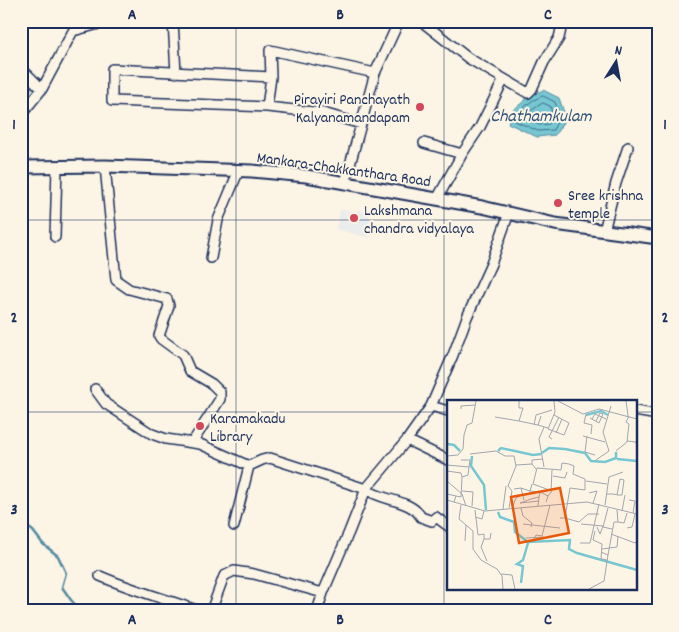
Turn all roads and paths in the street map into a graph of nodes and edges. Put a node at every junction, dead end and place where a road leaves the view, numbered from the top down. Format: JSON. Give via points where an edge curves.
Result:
{"nodes":[{"id":1,"x":110,"y":21,"type":"edge"},
{"id":2,"x":172,"y":21,"type":"edge"},
{"id":3,"x":399,"y":21,"type":"edge"},
{"id":4,"x":421,"y":21,"type":"edge"},
{"id":5,"x":559,"y":22,"type":"edge"},
{"id":6,"x":21,"y":68,"type":"edge"},
{"id":7,"x":176,"y":72,"type":"junction"},
{"id":8,"x":375,"y":74,"type":"junction"},
{"id":9,"x":271,"y":77,"type":"junction"},
{"id":10,"x":504,"y":79,"type":"junction"},
{"id":11,"x":42,"y":89,"type":"junction"},
{"id":12,"x":267,"y":107,"type":"junction"},
{"id":13,"x":21,"y":115,"type":"edge"},
{"id":14,"x":361,"y":124,"type":"junction"},
{"id":15,"x":424,"y":143,"type":"dead end"},
{"id":16,"x":628,"y":147,"type":"dead end"},
{"id":17,"x":462,"y":154,"type":"junction"},
{"id":18,"x":21,"y":166,"type":"edge"},
{"id":19,"x":104,"y":166,"type":"junction"},
{"id":20,"x":56,"y":167,"type":"junction"},
{"id":21,"x":239,"y":170,"type":"junction"},
{"id":22,"x":345,"y":183,"type":"junction"},
{"id":23,"x":437,"y":199,"type":"junction"},
{"id":24,"x":509,"y":213,"type":"junction"},
{"id":25,"x":604,"y":231,"type":"junction"},
{"id":26,"x":55,"y":237,"type":"dead end"},
{"id":27,"x":658,"y":238,"type":"edge"},
{"id":28,"x":211,"y":258,"type":"dead end"},
{"id":29,"x":95,"y":389,"type":"dead end"},
{"id":30,"x":431,"y":406,"type":"junction"},
{"id":31,"x":447,"y":411,"type":"edge"},
{"id":32,"x":636,"y":411,"type":"edge"},
{"id":33,"x":658,"y":415,"type":"edge"},
{"id":34,"x":406,"y":440,"type":"junction"},
{"id":35,"x":192,"y":442,"type":"junction"},
{"id":36,"x":447,"y":460,"type":"edge"},
{"id":37,"x":249,"y":466,"type":"junction"},
{"id":38,"x":366,"y":488,"type":"junction"},
{"id":39,"x":447,"y":525,"type":"edge"},
{"id":40,"x":234,"y":526,"type":"dead end"},
{"id":41,"x":100,"y":576,"type":"dead end"},
{"id":42,"x":323,"y":593,"type":"junction"},
{"id":43,"x":199,"y":611,"type":"edge"},
{"id":44,"x":211,"y":611,"type":"edge"},
{"id":45,"x":317,"y":611,"type":"edge"}],
"edges":[{"from":1,"to":11,"type":"street","via":[[73,30]]},
{"from":2,"to":7,"type":"street"},
{"from":3,"to":8,"type":"street"},
{"from":4,"to":10,"type":"street","via":[[468,58]]},
{"from":5,"to":10,"type":"street","via":[[562,29],[559,38],[532,89],[528,93]]},
{"from":6,"to":11,"type":"street"},
{"from":7,"to":9,"type":"street"},
{"from":7,"to":12,"type":"street","via":[[112,69],[112,101]]},
{"from":8,"to":9,"type":"street","via":[[270,50]]},
{"from":8,"to":14,"type":"street"},
{"from":9,"to":12,"type":"street"},
{"from":10,"to":17,"type":"street","via":[[480,127]]},
{"from":11,"to":13,"type":"street"},
{"from":12,"to":14,"type":"street","via":[[323,113]]},
{"from":14,"to":22,"type":"street"},
{"from":15,"to":17,"type":"street"},
{"from":16,"to":25,"type":"street"},
{"from":17,"to":23,"type":"street"},
{"from":18,"to":20,"type":"main road","name":"Mankara-Chakkanthara Road"},
{"from":19,"to":20,"type":"main road","name":"Mankara-Chakkanthara Road"},
{"from":19,"to":21,"type":"main road","name":"Mankara-Chakkanthara Road"},
{"from":19,"to":35,"type":"street","via":[[116,280],[129,289],[167,299],[169,306],[159,336],[183,355],[190,371],[220,392],[220,399]]},
{"from":20,"to":26,"type":"street"},
{"from":21,"to":22,"type":"main road","name":"Mankara-Chakkanthara Road"},
{"from":21,"to":28,"type":"street","via":[[218,220]]},
{"from":22,"to":23,"type":"main road","name":"Mankara-Chakkanthara Road"},
{"from":23,"to":24,"type":"main road","name":"Mankara-Chakkanthara Road"},
{"from":24,"to":25,"type":"main road","name":"Mankara-Chakkanthara Road"},
{"from":24,"to":30,"type":"street"},
{"from":25,"to":27,"type":"main road","name":"Mankara-Chakkanthara Road"},
{"from":29,"to":35,"type":"street","via":[[106,404],[152,434]]},
{"from":30,"to":31,"type":"street"},
{"from":30,"to":34,"type":"street"},
{"from":32,"to":33,"type":"street"},
{"from":34,"to":36,"type":"street"},
{"from":34,"to":38,"type":"street"},
{"from":35,"to":37,"type":"street"},
{"from":37,"to":38,"type":"street","via":[[270,458]]},
{"from":37,"to":40,"type":"street"},
{"from":38,"to":39,"type":"street","via":[[372,494],[405,505],[420,517],[432,521],[436,517]]},
{"from":38,"to":42,"type":"street"},
{"from":41,"to":43,"type":"street"},
{"from":42,"to":44,"type":"street","via":[[234,571],[224,576]]},
{"from":42,"to":45,"type":"street"}]}
